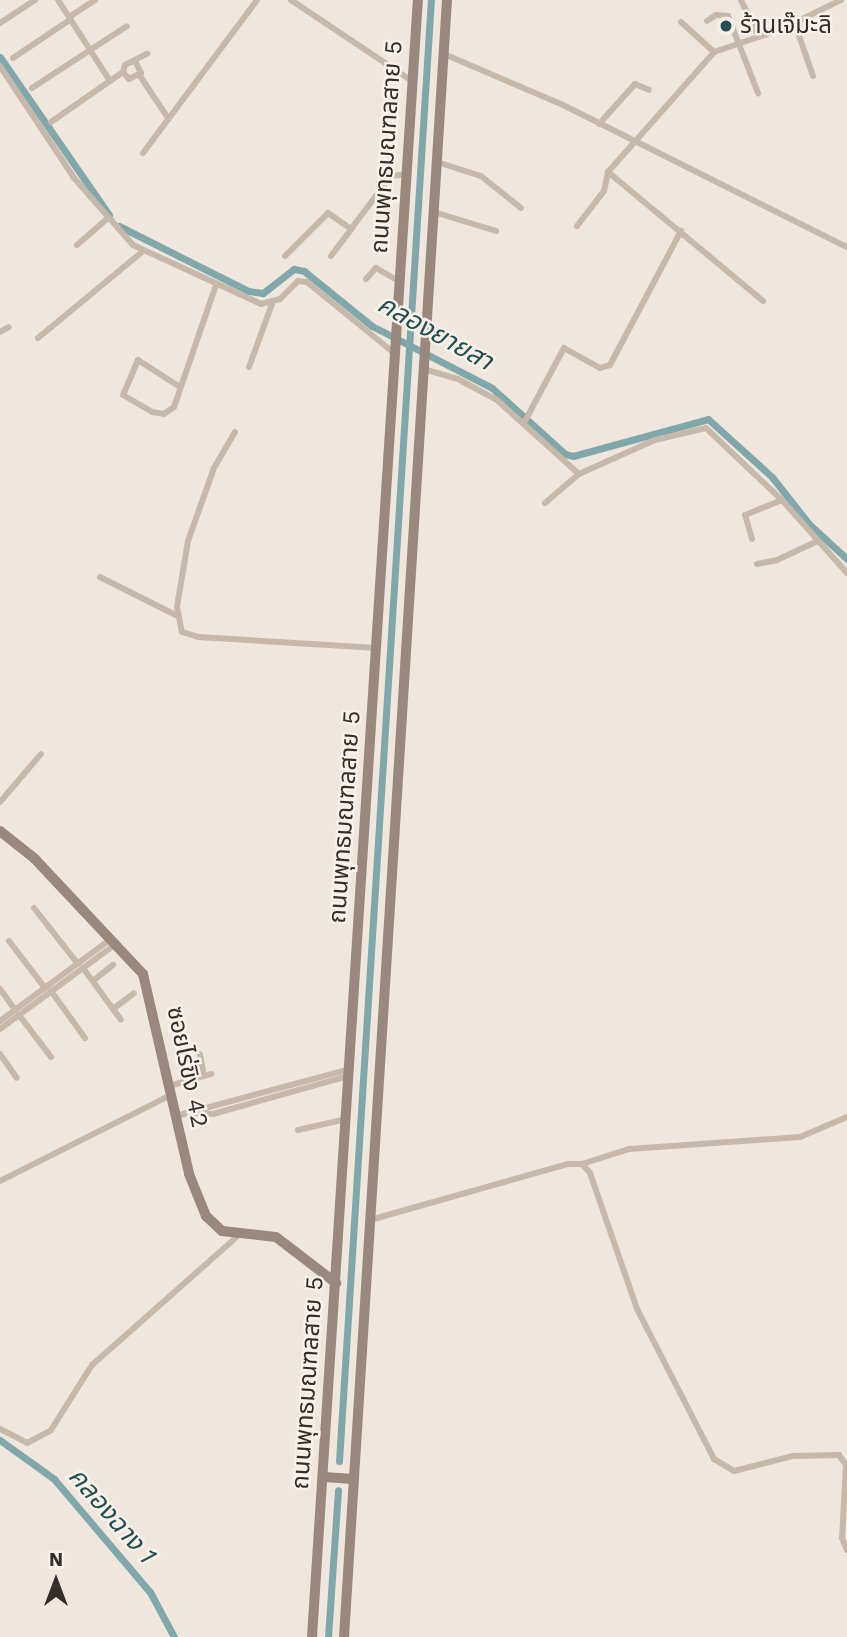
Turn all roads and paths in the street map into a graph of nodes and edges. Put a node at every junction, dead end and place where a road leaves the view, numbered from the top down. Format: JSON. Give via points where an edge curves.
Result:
{"nodes":[{"id":1,"x":34,"y":0,"type":"edge"},
{"id":2,"x":58,"y":0,"type":"edge"},
{"id":3,"x":95,"y":0,"type":"edge"},
{"id":4,"x":257,"y":0,"type":"edge"},
{"id":5,"x":291,"y":0,"type":"edge"},
{"id":6,"x":418,"y":0,"type":"edge"},
{"id":7,"x":447,"y":0,"type":"edge"},
{"id":8,"x":741,"y":0,"type":"edge"},
{"id":9,"x":841,"y":0,"type":"edge"},
{"id":10,"x":70,"y":18,"type":"junction"},
{"id":11,"x":707,"y":21,"type":"dead end"},
{"id":12,"x":681,"y":22,"type":"dead end"},
{"id":13,"x":0,"y":23,"type":"edge"},
{"id":14,"x":795,"y":24,"type":"junction"},
{"id":15,"x":127,"y":26,"type":"dead end"},
{"id":16,"x":759,"y":37,"type":"junction"},
{"id":17,"x":739,"y":43,"type":"junction"},
{"id":18,"x":91,"y":49,"type":"junction"},
{"id":19,"x":714,"y":52,"type":"junction"},
{"id":20,"x":147,"y":54,"type":"dead end"},
{"id":21,"x":444,"y":54,"type":"junction"},
{"id":22,"x":13,"y":58,"type":"dead end"},
{"id":23,"x":135,"y":61,"type":"junction"},
{"id":24,"x":0,"y":66,"type":"edge"},
{"id":25,"x":123,"y":72,"type":"junction"},
{"id":26,"x":140,"y":76,"type":"junction"},
{"id":27,"x":813,"y":76,"type":"dead end"},
{"id":28,"x":110,"y":80,"type":"junction"},
{"id":29,"x":412,"y":81,"type":"junction"},
{"id":30,"x":32,"y":88,"type":"dead end"},
{"id":31,"x":649,"y":90,"type":"dead end"},
{"id":32,"x":758,"y":93,"type":"dead end"},
{"id":33,"x":158,"y":103,"type":"junction"},
{"id":34,"x":173,"y":110,"type":"junction"},
{"id":35,"x":168,"y":118,"type":"junction"},
{"id":36,"x":51,"y":122,"type":"dead end"},
{"id":37,"x":599,"y":124,"type":"junction"},
{"id":38,"x":632,"y":142,"type":"junction"},
{"id":39,"x":143,"y":153,"type":"dead end"},
{"id":40,"x":437,"y":162,"type":"junction"},
{"id":41,"x":608,"y":172,"type":"junction"},
{"id":42,"x":407,"y":174,"type":"junction"},
{"id":43,"x":522,"y":208,"type":"dead end"},
{"id":44,"x":434,"y":212,"type":"junction"},
{"id":45,"x":107,"y":219,"type":"junction"},
{"id":46,"x":578,"y":226,"type":"dead end"},
{"id":47,"x":351,"y":229,"type":"junction"},
{"id":48,"x":681,"y":230,"type":"junction"},
{"id":49,"x":496,"y":231,"type":"dead end"},
{"id":50,"x":77,"y":245,"type":"dead end"},
{"id":51,"x":847,"y":247,"type":"edge"},
{"id":52,"x":143,"y":251,"type":"junction"},
{"id":53,"x":285,"y":256,"type":"dead end"},
{"id":54,"x":331,"y":256,"type":"dead end"},
{"id":55,"x":366,"y":279,"type":"dead end"},
{"id":56,"x":400,"y":282,"type":"junction"},
{"id":57,"x":216,"y":285,"type":"junction"},
{"id":58,"x":763,"y":301,"type":"dead end"},
{"id":59,"x":272,"y":304,"type":"junction"},
{"id":60,"x":9,"y":327,"type":"dead end"},
{"id":61,"x":0,"y":332,"type":"edge"},
{"id":62,"x":38,"y":338,"type":"dead end"},
{"id":63,"x":395,"y":352,"type":"junction"},
{"id":64,"x":423,"y":367,"type":"junction"},
{"id":65,"x":249,"y":368,"type":"dead end"},
{"id":66,"x":180,"y":387,"type":"junction"},
{"id":67,"x":525,"y":420,"type":"junction"},
{"id":68,"x":235,"y":432,"type":"dead end"},
{"id":69,"x":579,"y":474,"type":"junction"},
{"id":70,"x":782,"y":500,"type":"junction"},
{"id":71,"x":545,"y":503,"type":"dead end"},
{"id":72,"x":752,"y":539,"type":"dead end"},
{"id":73,"x":818,"y":541,"type":"junction"},
{"id":74,"x":757,"y":564,"type":"dead end"},
{"id":75,"x":847,"y":573,"type":"edge"},
{"id":76,"x":100,"y":577,"type":"dead end"},
{"id":77,"x":178,"y":616,"type":"junction"},
{"id":78,"x":377,"y":648,"type":"junction"},
{"id":79,"x":41,"y":754,"type":"dead end"},
{"id":80,"x":0,"y":802,"type":"edge"},
{"id":81,"x":0,"y":831,"type":"edge"},
{"id":82,"x":34,"y":908,"type":"dead end"},
{"id":83,"x":115,"y":940,"type":"junction"},
{"id":84,"x":9,"y":942,"type":"dead end"},
{"id":85,"x":113,"y":965,"type":"dead end"},
{"id":86,"x":81,"y":966,"type":"junction"},
{"id":87,"x":93,"y":981,"type":"junction"},
{"id":88,"x":0,"y":989,"type":"edge"},
{"id":89,"x":48,"y":990,"type":"junction"},
{"id":90,"x":134,"y":993,"type":"dead end"},
{"id":91,"x":113,"y":1009,"type":"junction"},
{"id":92,"x":17,"y":1012,"type":"junction"},
{"id":93,"x":121,"y":1020,"type":"dead end"},
{"id":94,"x":0,"y":1021,"type":"edge"},
{"id":95,"x":0,"y":1029,"type":"edge"},
{"id":96,"x":85,"y":1038,"type":"dead end"},
{"id":97,"x":200,"y":1054,"type":"dead end"},
{"id":98,"x":0,"y":1055,"type":"edge"},
{"id":99,"x":51,"y":1056,"type":"dead end"},
{"id":100,"x":349,"y":1073,"type":"junction"},
{"id":101,"x":17,"y":1078,"type":"dead end"},
{"id":102,"x":170,"y":1091,"type":"junction"},
{"id":103,"x":176,"y":1116,"type":"junction"},
{"id":104,"x":847,"y":1117,"type":"edge"},
{"id":105,"x":346,"y":1119,"type":"junction"},
{"id":106,"x":298,"y":1130,"type":"dead end"},
{"id":107,"x":582,"y":1164,"type":"junction"},
{"id":108,"x":0,"y":1181,"type":"edge"},
{"id":109,"x":369,"y":1220,"type":"junction"},
{"id":110,"x":239,"y":1234,"type":"junction"},
{"id":111,"x":335,"y":1283,"type":"junction"},
{"id":112,"x":0,"y":1429,"type":"edge"},
{"id":113,"x":324,"y":1477,"type":"junction"},
{"id":114,"x":353,"y":1479,"type":"junction"},
{"id":115,"x":847,"y":1550,"type":"edge"},
{"id":116,"x":312,"y":1637,"type":"edge"},
{"id":117,"x":344,"y":1637,"type":"edge"}],
"edges":[{"from":1,"to":13,"type":"street"},
{"from":2,"to":10,"type":"street"},
{"from":3,"to":10,"type":"street"},
{"from":4,"to":34,"type":"street"},
{"from":5,"to":29,"type":"street"},
{"from":6,"to":29,"type":"main road","name":"ถนนพุทธมณฑลสาย 5"},
{"from":7,"to":21,"type":"main road","name":"ถนนพุทธมณฑลสาย 5"},
{"from":8,"to":16,"type":"street"},
{"from":9,"to":14,"type":"street"},
{"from":10,"to":18,"type":"street"},
{"from":10,"to":22,"type":"street"},
{"from":11,"to":17,"type":"street","via":[[716,15],[728,16]]},
{"from":12,"to":19,"type":"street"},
{"from":14,"to":16,"type":"street"},
{"from":14,"to":27,"type":"street"},
{"from":15,"to":18,"type":"street"},
{"from":16,"to":17,"type":"street"},
{"from":17,"to":19,"type":"street"},
{"from":17,"to":32,"type":"street"},
{"from":18,"to":28,"type":"street"},
{"from":18,"to":30,"type":"street"},
{"from":19,"to":38,"type":"street"},
{"from":20,"to":23,"type":"street"},
{"from":21,"to":37,"type":"street"},
{"from":21,"to":40,"type":"main road","name":"ถนนพุทธมณฑลสาย 5"},
{"from":23,"to":25,"type":"street","via":[[127,63]]},
{"from":23,"to":26,"type":"street","via":[[141,67]]},
{"from":24,"to":45,"type":"street","via":[[35,125]]},
{"from":25,"to":26,"type":"street","via":[[129,79]]},
{"from":25,"to":28,"type":"street"},
{"from":26,"to":33,"type":"street"},
{"from":28,"to":36,"type":"street"},
{"from":29,"to":42,"type":"main road","name":"ถนนพุทธมณฑลสาย 5"},
{"from":31,"to":37,"type":"street","via":[[635,84]]},
{"from":33,"to":34,"type":"street"},
{"from":33,"to":35,"type":"street"},
{"from":34,"to":35,"type":"street"},
{"from":35,"to":39,"type":"street"},
{"from":37,"to":38,"type":"street"},
{"from":38,"to":41,"type":"street"},
{"from":38,"to":51,"type":"street"},
{"from":40,"to":43,"type":"street","via":[[481,176]]},
{"from":40,"to":44,"type":"main road","name":"ถนนพุทธมณฑลสาย 5"},
{"from":41,"to":46,"type":"street","via":[[604,191]]},
{"from":41,"to":48,"type":"street"},
{"from":42,"to":47,"type":"street","via":[[391,176]]},
{"from":42,"to":56,"type":"main road","name":"ถนนพุทธมณฑลสาย 5"},
{"from":44,"to":49,"type":"street"},
{"from":44,"to":64,"type":"main road","name":"ถนนพุทธมณฑลสาย 5"},
{"from":45,"to":50,"type":"street"},
{"from":45,"to":52,"type":"street"},
{"from":47,"to":53,"type":"street","via":[[328,213]]},
{"from":47,"to":54,"type":"street"},
{"from":48,"to":58,"type":"street"},
{"from":48,"to":67,"type":"street","via":[[610,365],[600,368],[564,348]]},
{"from":52,"to":57,"type":"street"},
{"from":52,"to":62,"type":"street"},
{"from":55,"to":56,"type":"street","via":[[376,268]]},
{"from":56,"to":63,"type":"main road","name":"ถนนพุทธมณฑลสาย 5"},
{"from":57,"to":59,"type":"street","via":[[251,302]]},
{"from":57,"to":66,"type":"street"},
{"from":59,"to":63,"type":"street","via":[[298,281],[307,282]]},
{"from":59,"to":65,"type":"street"},
{"from":60,"to":61,"type":"street"},
{"from":63,"to":78,"type":"main road","name":"ถนนพุทธมณฑลสาย 5"},
{"from":64,"to":67,"type":"street","via":[[474,386]]},
{"from":64,"to":109,"type":"main road","name":"ถนนพุทธมณฑลสาย 5"},
{"from":66,"to":66,"type":"street","via":[[138,360],[123,395],[163,414],[174,407]]},
{"from":67,"to":69,"type":"street"},
{"from":68,"to":77,"type":"street","via":[[214,468],[188,541]]},
{"from":69,"to":70,"type":"street","via":[[655,440],[706,428]]},
{"from":69,"to":71,"type":"street"},
{"from":70,"to":72,"type":"street","via":[[744,517]]},
{"from":70,"to":73,"type":"street"},
{"from":73,"to":74,"type":"street"},
{"from":73,"to":75,"type":"street"},
{"from":76,"to":77,"type":"street","via":[[121,592]]},
{"from":77,"to":78,"type":"street","via":[[182,632],[198,637]]},
{"from":78,"to":100,"type":"main road","name":"ถนนพุทธมณฑลสาย 5"},
{"from":79,"to":80,"type":"street"},
{"from":81,"to":83,"type":"main road","name":"ซอยไร่ขิง 42","via":[[34,858]]},
{"from":82,"to":86,"type":"street"},
{"from":83,"to":86,"type":"street"},
{"from":83,"to":102,"type":"main road","name":"ซอยไร่ขิง 42","via":[[146,982]]},
{"from":84,"to":89,"type":"street"},
{"from":85,"to":87,"type":"street"},
{"from":86,"to":87,"type":"street"},
{"from":86,"to":89,"type":"street"},
{"from":87,"to":91,"type":"street"},
{"from":88,"to":92,"type":"street"},
{"from":89,"to":92,"type":"street"},
{"from":89,"to":96,"type":"street"},
{"from":90,"to":91,"type":"street"},
{"from":91,"to":93,"type":"street"},
{"from":92,"to":94,"type":"street"},
{"from":92,"to":95,"type":"street"},
{"from":92,"to":99,"type":"street"},
{"from":97,"to":102,"type":"street","via":[[208,1075]]},
{"from":98,"to":101,"type":"street"},
{"from":100,"to":103,"type":"street","via":[[213,1114]]},
{"from":100,"to":105,"type":"main road","name":"ถนนพุทธมณฑลสาย 5"},
{"from":102,"to":103,"type":"main road","name":"ซอยไร่ขิง 42"},
{"from":102,"to":108,"type":"street"},
{"from":103,"to":110,"type":"main road","name":"ซอยไร่ขิง 42","via":[[200,1207],[214,1225]]},
{"from":104,"to":107,"type":"street","via":[[800,1137],[629,1149]]},
{"from":105,"to":106,"type":"street"},
{"from":105,"to":111,"type":"main road","name":"ถนนพุทธมณฑลสาย 5"},
{"from":107,"to":109,"type":"street","via":[[568,1164]]},
{"from":107,"to":115,"type":"street","via":[[590,1173],[637,1309],[714,1459],[734,1471],[793,1456],[839,1455],[846,1465],[842,1538]]},
{"from":109,"to":114,"type":"main road","name":"ถนนพุทธมณฑลสาย 5"},
{"from":110,"to":111,"type":"main road","name":"ซอยไร่ขิง 42","via":[[276,1237]]},
{"from":110,"to":112,"type":"street","via":[[92,1365],[51,1430],[27,1443]]},
{"from":111,"to":113,"type":"main road","name":"ถนนพุทธมณฑลสาย 5"},
{"from":113,"to":114,"type":"main road"},
{"from":113,"to":116,"type":"main road","name":"ถนนพุทธมณฑลสาย 5"},
{"from":114,"to":117,"type":"main road","name":"ถนนพุทธมณฑลสาย 5"}]}
